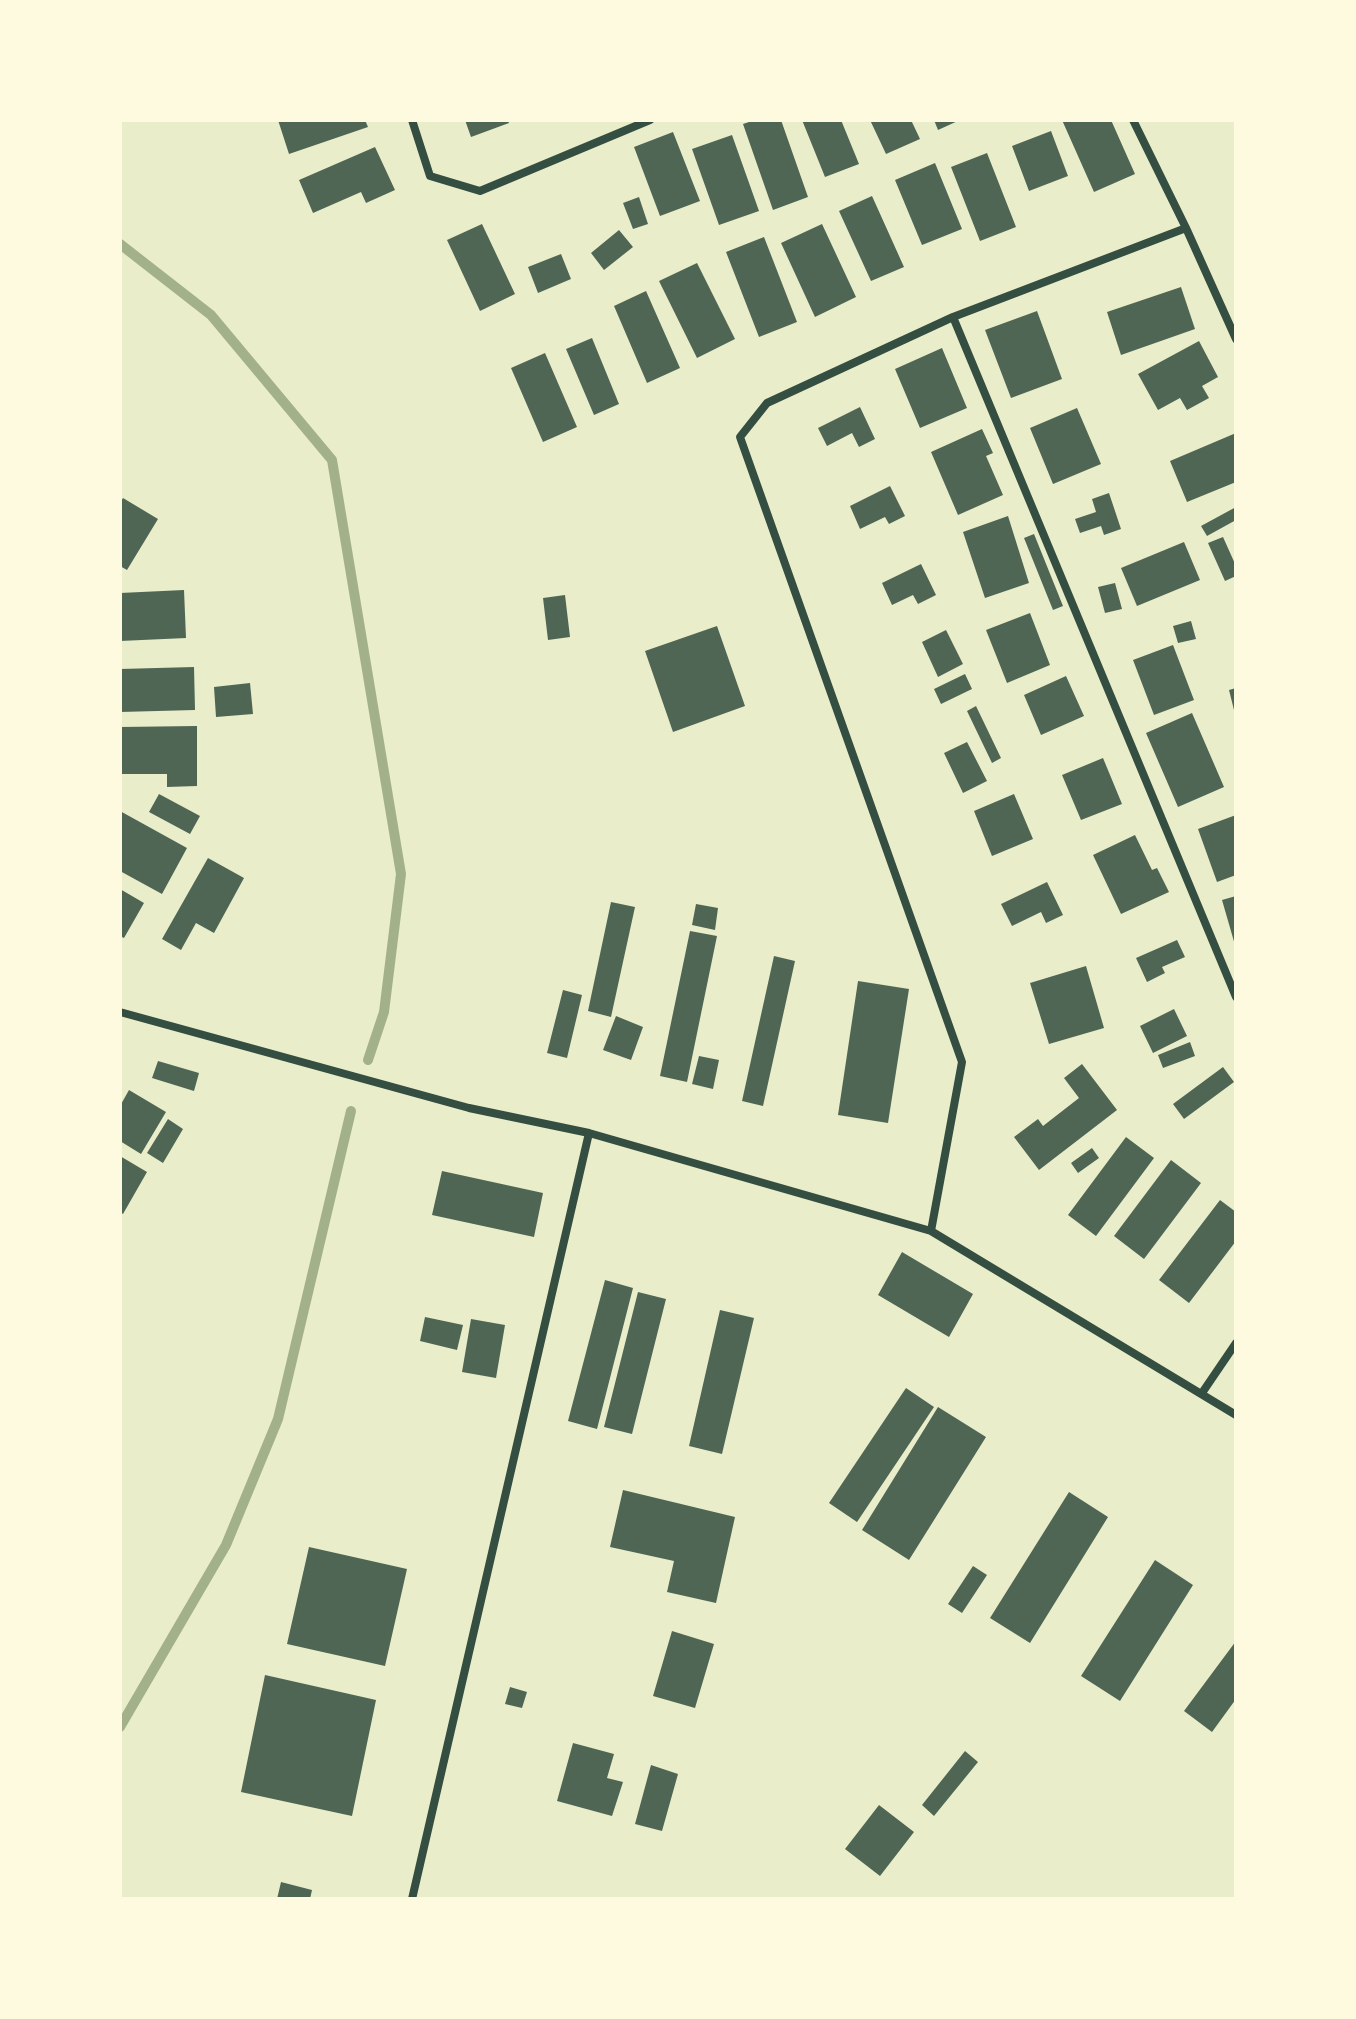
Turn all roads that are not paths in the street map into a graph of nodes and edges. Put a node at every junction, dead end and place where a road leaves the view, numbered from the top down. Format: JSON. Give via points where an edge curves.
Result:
{"nodes":[{"id":1,"x":412,"y":120,"type":"edge"},
{"id":2,"x":650,"y":120,"type":"edge"},
{"id":3,"x":1133,"y":120,"type":"edge"},
{"id":4,"x":1186,"y":228,"type":"junction"},
{"id":5,"x":953,"y":317,"type":"junction"},
{"id":6,"x":1236,"y":339,"type":"edge"},
{"id":7,"x":1236,"y":997,"type":"edge"},
{"id":8,"x":120,"y":1012,"type":"edge"},
{"id":9,"x":589,"y":1133,"type":"junction"},
{"id":10,"x":931,"y":1231,"type":"junction"},
{"id":11,"x":1236,"y":1343,"type":"edge"},
{"id":12,"x":1202,"y":1393,"type":"junction"},
{"id":13,"x":1236,"y":1415,"type":"edge"},
{"id":14,"x":412,"y":1899,"type":"edge"}],
"edges":[{"from":1,"to":2,"type":"street","via":[[430,176],[480,191]]},
{"from":3,"to":4,"type":"street"},
{"from":4,"to":5,"type":"street"},
{"from":4,"to":6,"type":"street"},
{"from":5,"to":7,"type":"street"},
{"from":5,"to":10,"type":"street","via":[[767,403],[740,437],[962,1062]]},
{"from":8,"to":9,"type":"street","via":[[469,1108]]},
{"from":9,"to":10,"type":"street"},
{"from":9,"to":14,"type":"street"},
{"from":10,"to":12,"type":"street"},
{"from":11,"to":12,"type":"street"},
{"from":12,"to":13,"type":"street"}]}
